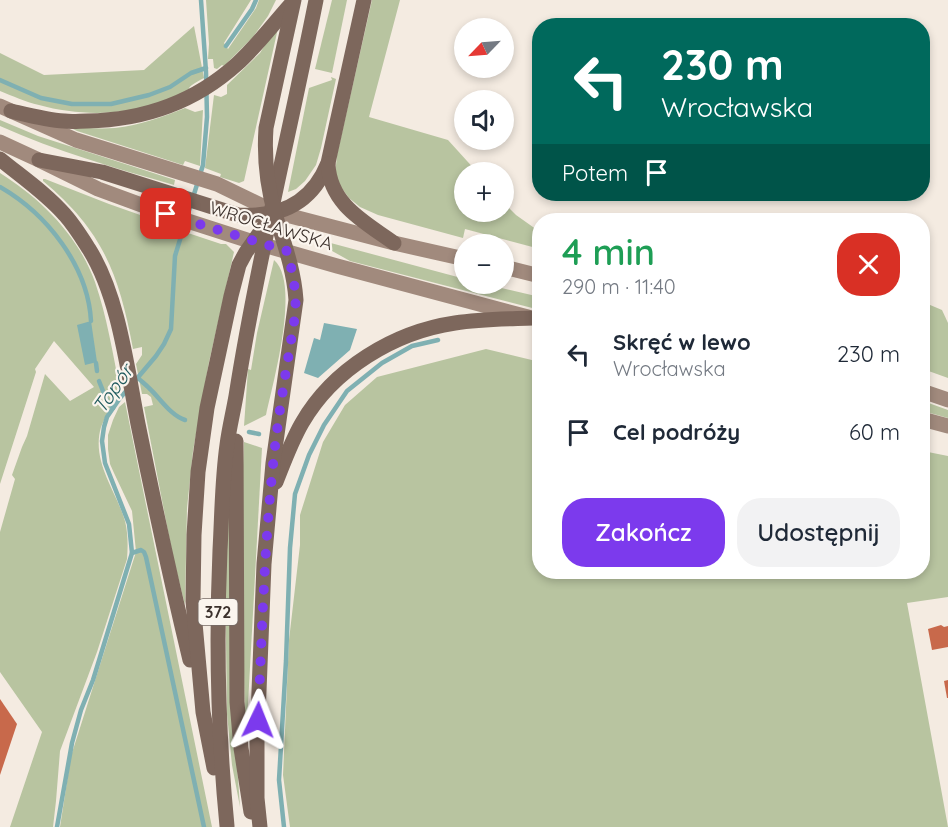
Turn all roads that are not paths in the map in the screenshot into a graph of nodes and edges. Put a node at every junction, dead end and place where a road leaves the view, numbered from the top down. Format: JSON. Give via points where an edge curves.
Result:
{"nodes":[{"id":1,"x":316,"y":0,"type":"edge"},
{"id":2,"x":325,"y":0,"type":"edge"},
{"id":3,"x":364,"y":0,"type":"edge"},
{"id":4,"x":294,"y":1,"type":"edge"},
{"id":5,"x":305,"y":57,"type":"junction"},
{"id":6,"x":5,"y":109,"type":"edge"},
{"id":7,"x":0,"y":142,"type":"edge"},
{"id":8,"x":0,"y":159,"type":"edge"},
{"id":9,"x":39,"y":160,"type":"junction"},
{"id":10,"x":328,"y":163,"type":"junction"},
{"id":11,"x":275,"y":212,"type":"junction"},
{"id":12,"x":253,"y":242,"type":"junction"},
{"id":13,"x":394,"y":243,"type":"junction"},
{"id":14,"x":287,"y":251,"type":"junction"},
{"id":15,"x":454,"y":257,"type":"edge"},
{"id":16,"x":514,"y":270,"type":"edge"},
{"id":17,"x":532,"y":274,"type":"edge"},
{"id":18,"x":532,"y":318,"type":"edge"},
{"id":19,"x":532,"y":319,"type":"edge"},
{"id":20,"x":930,"y":394,"type":"edge"},
{"id":21,"x":235,"y":399,"type":"junction"},
{"id":22,"x":948,"y":400,"type":"edge"},
{"id":23,"x":930,"y":421,"type":"edge"},
{"id":24,"x":948,"y":426,"type":"edge"},
{"id":25,"x":270,"y":499,"type":"junction"},
{"id":26,"x":203,"y":712,"type":"junction"},
{"id":27,"x":227,"y":827,"type":"edge"},
{"id":28,"x":254,"y":827,"type":"edge"},
{"id":29,"x":260,"y":827,"type":"edge"}],
"edges":[{"from":1,"to":5,"type":"main road","number":"372"},
{"from":2,"to":5,"type":"main road","number":"372"},
{"from":3,"to":10,"type":"main road"},
{"from":4,"to":6,"type":"main road","via":[[238,63],[215,82],[174,104],[101,121],[64,121]]},
{"from":4,"to":11,"type":"main road","via":[[266,128],[268,183]]},
{"from":5,"to":21,"type":"main road","number":"372"},
{"from":6,"to":11,"type":"main road","name":"WROCŁAWSKA","via":[[76,140],[217,184]]},
{"from":7,"to":9,"type":"main road","name":"WROCŁAWSKA"},
{"from":8,"to":26,"type":"main road","via":[[66,216],[104,275]]},
{"from":9,"to":11,"type":"main road","via":[[102,172],[238,215]]},
{"from":9,"to":12,"type":"main road","name":"WROCŁAWSKA","via":[[98,189]]},
{"from":10,"to":11,"type":"main road","via":[[322,178],[304,198]]},
{"from":10,"to":13,"type":"main road","via":[[331,183],[347,209]]},
{"from":11,"to":12,"type":"main road"},
{"from":11,"to":13,"type":"main road","name":"WROCŁAWSKA"},
{"from":11,"to":14,"type":"main road"},
{"from":12,"to":14,"type":"main road","name":"WROCŁAWSKA"},
{"from":12,"to":26,"type":"main road","via":[[239,265],[231,296],[198,472],[194,601]]},
{"from":13,"to":15,"type":"main road","name":"WROCŁAWSKA"},
{"from":14,"to":18,"type":"main road","name":"WROCŁAWSKA"},
{"from":14,"to":25,"type":"main road","via":[[296,300]]},
{"from":16,"to":17,"type":"main road"},
{"from":19,"to":25,"type":"main road","via":[[430,328],[396,340],[355,365],[318,399],[303,421]]},
{"from":20,"to":22,"type":"main road"},
{"from":21,"to":27,"type":"main road","number":"372","via":[[224,478],[218,587],[219,719]]},
{"from":21,"to":28,"type":"main road","number":"372","via":[[237,702]]},
{"from":23,"to":24,"type":"main road"},
{"from":25,"to":29,"type":"main road","via":[[257,742]]},
{"from":26,"to":27,"type":"main road"}]}
